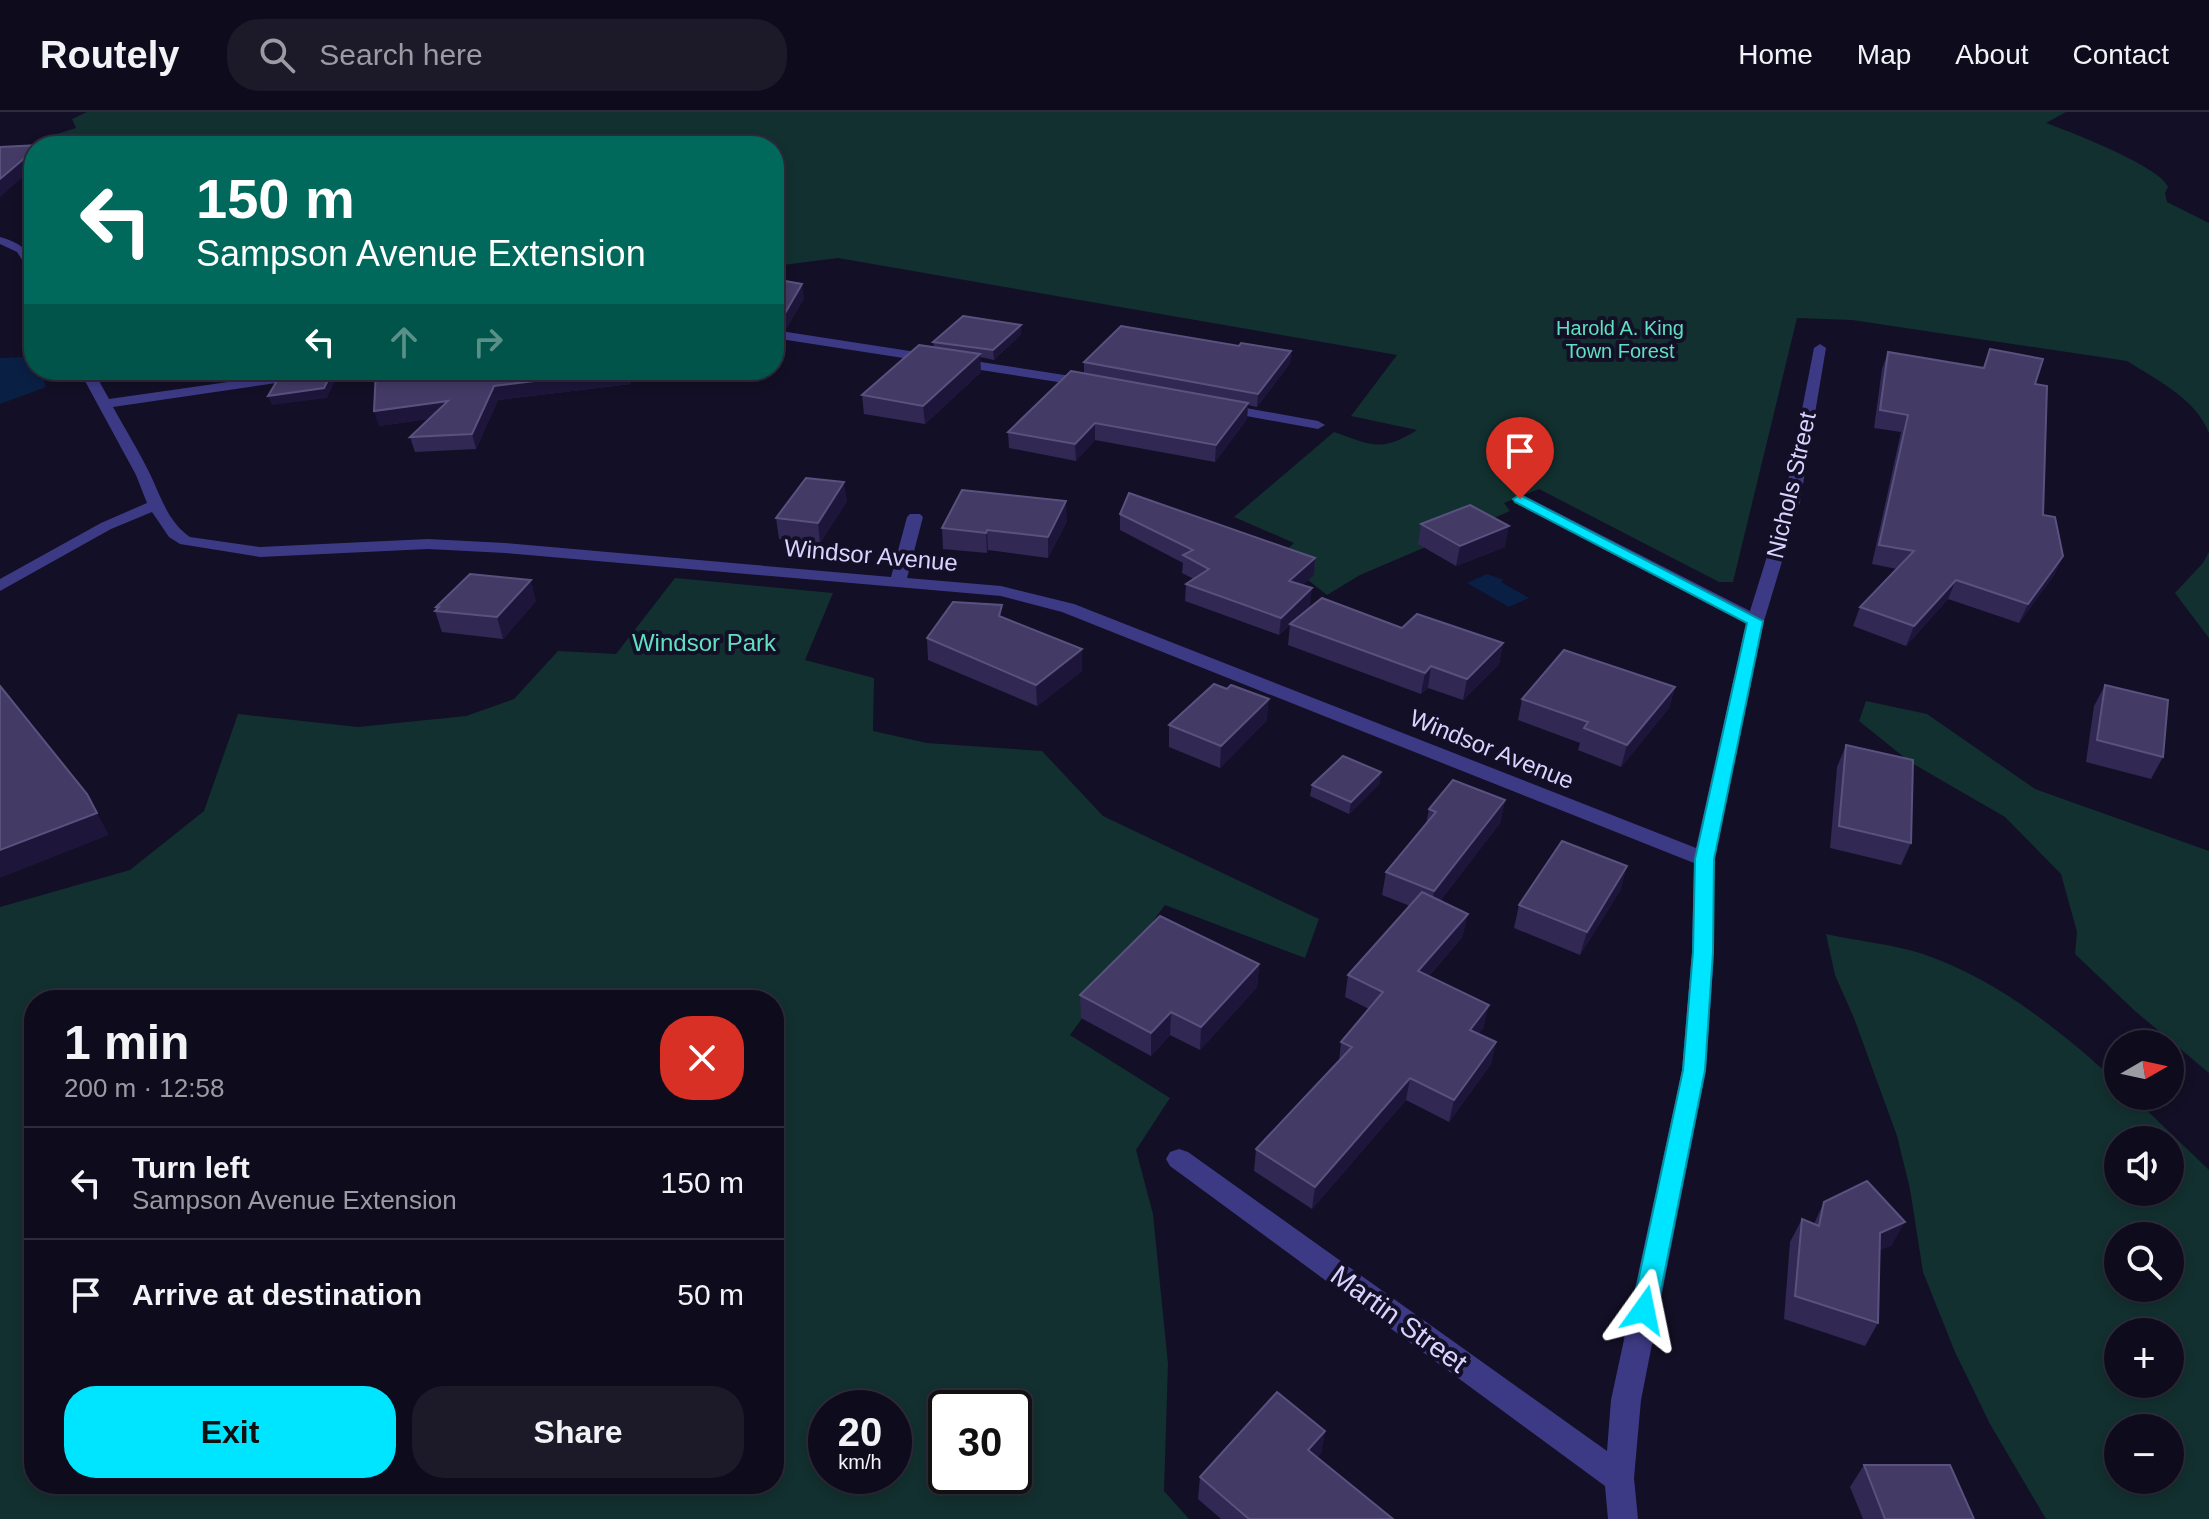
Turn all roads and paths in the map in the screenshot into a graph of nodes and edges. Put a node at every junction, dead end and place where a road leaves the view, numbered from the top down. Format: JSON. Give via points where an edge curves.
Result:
{"nodes":[{"id":1,"x":0,"y":240,"type":"edge"},
{"id":2,"x":24,"y":255,"type":"edge"},
{"id":3,"x":784,"y":336,"type":"edge"},
{"id":4,"x":1820,"y":348,"type":"dead end"},
{"id":5,"x":91,"y":380,"type":"edge"},
{"id":6,"x":269,"y":380,"type":"edge"},
{"id":7,"x":1103,"y":386,"type":"edge"},
{"id":8,"x":104,"y":404,"type":"junction"},
{"id":9,"x":1211,"y":405,"type":"edge"},
{"id":10,"x":1318,"y":425,"type":"dead end"},
{"id":11,"x":1520,"y":499,"type":"dead end"},
{"id":12,"x":155,"y":505,"type":"junction"},
{"id":13,"x":915,"y":517,"type":"dead end"},
{"id":14,"x":898,"y":581,"type":"junction"},
{"id":15,"x":0,"y":586,"type":"edge"},
{"id":16,"x":1755,"y":621,"type":"junction"},
{"id":17,"x":1704,"y":859,"type":"junction"},
{"id":18,"x":1179,"y":1159,"type":"dead end"},
{"id":19,"x":1619,"y":1478,"type":"junction"},
{"id":20,"x":1623,"y":1519,"type":"edge"}],
"edges":[{"from":1,"to":2,"type":"street"},
{"from":3,"to":7,"type":"street"},
{"from":4,"to":16,"type":"street","name":"Nichols Street","via":[[1792,502]]},
{"from":5,"to":8,"type":"street","name":"Windsor Avenue"},
{"from":6,"to":8,"type":"street"},
{"from":8,"to":12,"type":"street","name":"Windsor Avenue"},
{"from":9,"to":10,"type":"street"},
{"from":11,"to":16,"type":"street"},
{"from":12,"to":14,"type":"street","name":"Windsor Avenue","via":[[186,541],[233,550],[459,545]]},
{"from":12,"to":15,"type":"street","via":[[106,526]]},
{"from":13,"to":14,"type":"street"},
{"from":14,"to":17,"type":"street","name":"Windsor Avenue","via":[[1001,591],[1068,608]]},
{"from":16,"to":17,"type":"street","name":"Nichols Street"},
{"from":17,"to":19,"type":"street","name":"Nichols Street","via":[[1694,1070],[1626,1400]]},
{"from":18,"to":19,"type":"street","name":"Martin Street"},
{"from":19,"to":20,"type":"street","name":"Nichols Street"}]}
